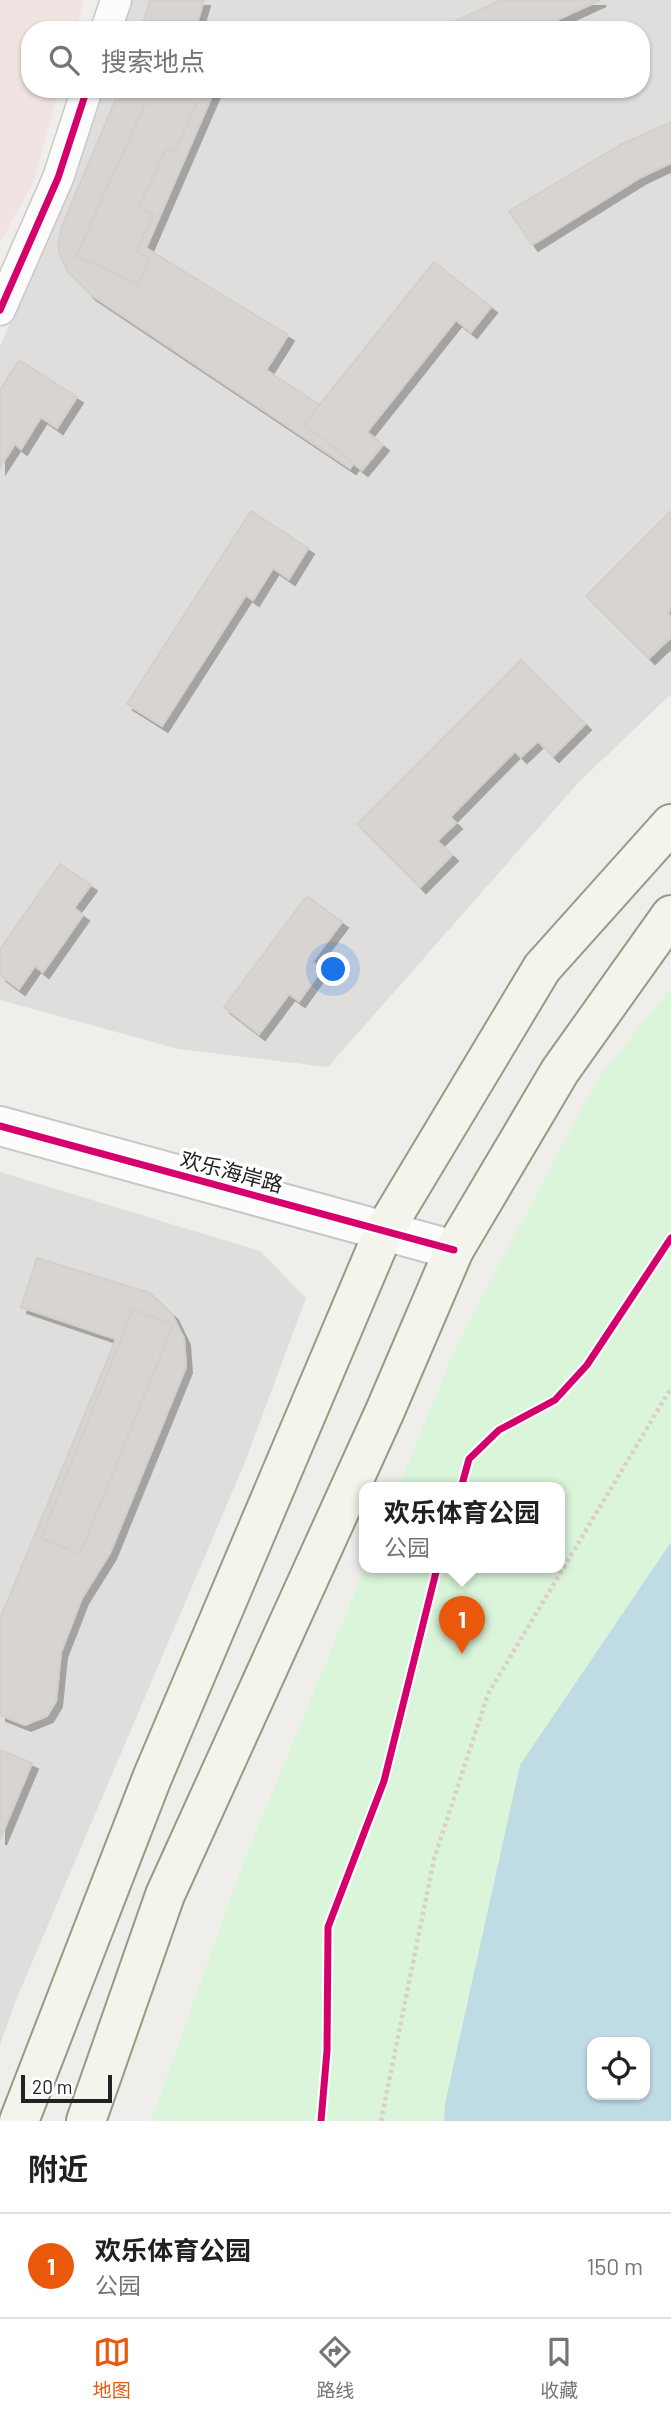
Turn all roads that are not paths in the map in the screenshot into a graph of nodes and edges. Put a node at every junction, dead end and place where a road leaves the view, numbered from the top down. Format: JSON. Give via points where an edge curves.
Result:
{"nodes":[{"id":1,"x":116,"y":0,"type":"edge"},
{"id":2,"x":109,"y":21,"type":"edge"},
{"id":3,"x":84,"y":98,"type":"edge"},
{"id":4,"x":0,"y":310,"type":"edge"},
{"id":5,"x":671,"y":824,"type":"edge"},
{"id":6,"x":671,"y":915,"type":"edge"},
{"id":7,"x":0,"y":1126,"type":"edge"},
{"id":8,"x":384,"y":1231,"type":"junction"},
{"id":9,"x":454,"y":1250,"type":"junction"},
{"id":10,"x":19,"y":2121,"type":"edge"},
{"id":11,"x":86,"y":2121,"type":"edge"}],
"edges":[{"from":1,"to":2,"type":"street"},
{"from":3,"to":4,"type":"street","via":[[58,178]]},
{"from":5,"to":8,"type":"main road","via":[[542,968]]},
{"from":6,"to":9,"type":"main road","via":[[560,1071]]},
{"from":7,"to":8,"type":"street","name":"欢乐海岸路"},
{"from":8,"to":9,"type":"street","name":"欢乐海岸路"},
{"from":8,"to":10,"type":"main road","via":[[152,1777]]},
{"from":9,"to":11,"type":"main road","via":[[165,1895]]}]}
